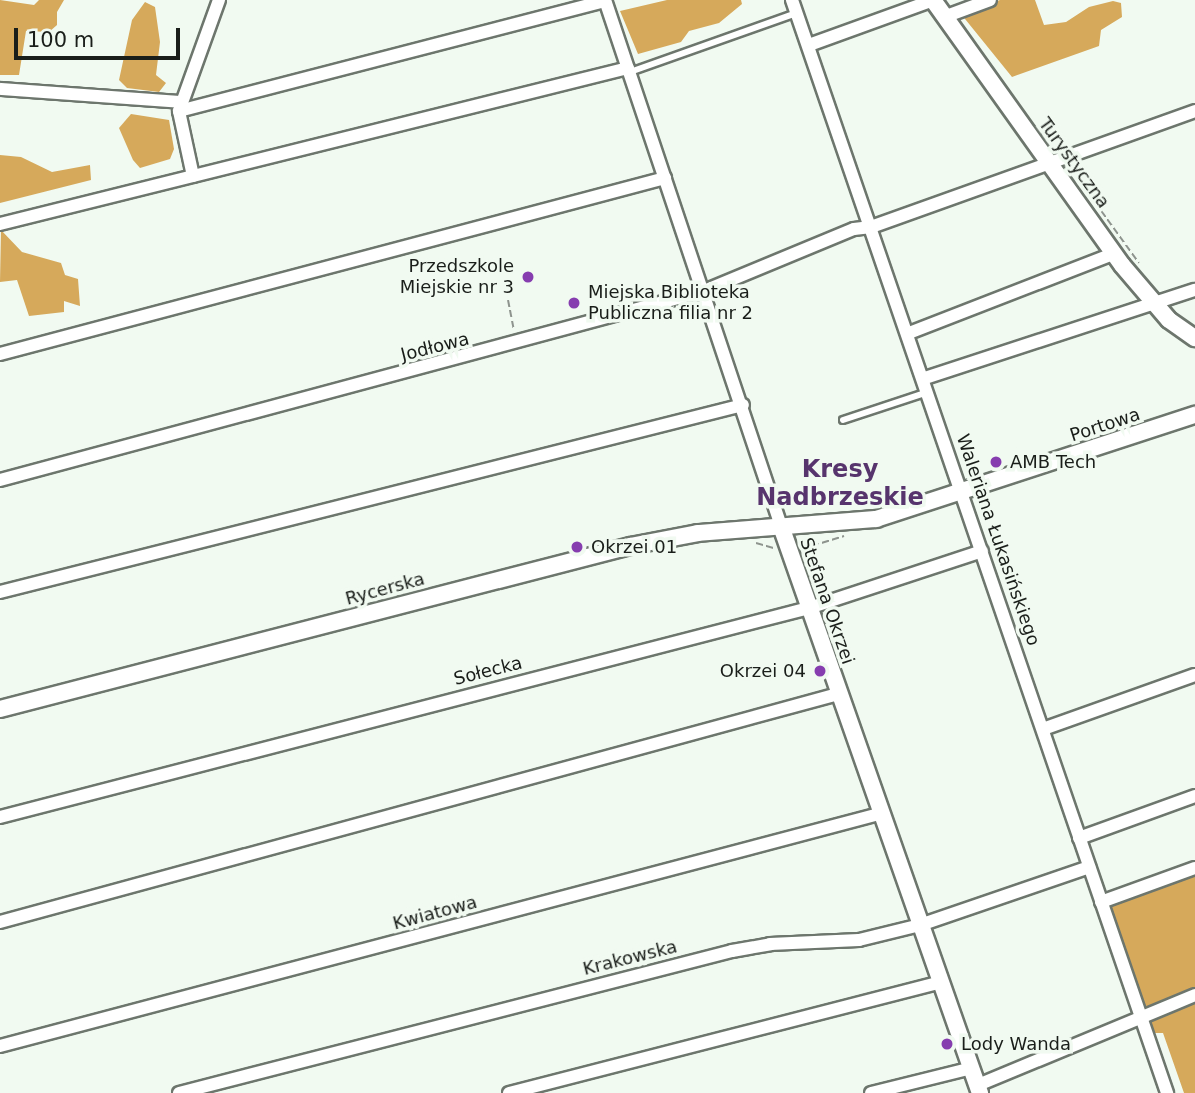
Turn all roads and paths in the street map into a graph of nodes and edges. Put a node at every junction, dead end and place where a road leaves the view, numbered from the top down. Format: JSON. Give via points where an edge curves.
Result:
{"nodes":[{"id":1,"x":219,"y":0,"type":"edge"},
{"id":2,"x":605,"y":0,"type":"edge"},
{"id":3,"x":792,"y":0,"type":"edge"},
{"id":4,"x":933,"y":0,"type":"edge"},
{"id":5,"x":990,"y":0,"type":"edge"},
{"id":6,"x":797,"y":13,"type":"junction"},
{"id":7,"x":944,"y":17,"type":"junction"},
{"id":8,"x":809,"y":45,"type":"junction"},
{"id":9,"x":629,"y":70,"type":"junction"},
{"id":10,"x":0,"y":89,"type":"edge"},
{"id":11,"x":180,"y":106,"type":"junction"},
{"id":12,"x":1195,"y":111,"type":"edge"},
{"id":13,"x":1051,"y":162,"type":"junction"},
{"id":14,"x":194,"y":176,"type":"junction"},
{"id":15,"x":666,"y":178,"type":"junction"},
{"id":16,"x":0,"y":224,"type":"edge"},
{"id":17,"x":871,"y":227,"type":"junction"},
{"id":18,"x":1115,"y":253,"type":"junction"},
{"id":19,"x":1195,"y":290,"type":"edge"},
{"id":20,"x":704,"y":291,"type":"junction"},
{"id":21,"x":508,"y":300,"type":"dead end"},
{"id":22,"x":1152,"y":302,"type":"junction"},
{"id":23,"x":909,"y":333,"type":"junction"},
{"id":24,"x":515,"y":336,"type":"dead end"},
{"id":25,"x":1195,"y":338,"type":"edge"},
{"id":26,"x":0,"y":354,"type":"edge"},
{"id":27,"x":925,"y":378,"type":"junction"},
{"id":28,"x":929,"y":392,"type":"junction"},
{"id":29,"x":743,"y":405,"type":"junction"},
{"id":30,"x":1195,"y":415,"type":"edge"},
{"id":31,"x":843,"y":420,"type":"dead end"},
{"id":32,"x":0,"y":480,"type":"edge"},
{"id":33,"x":963,"y":492,"type":"junction"},
{"id":34,"x":782,"y":529,"type":"junction"},
{"id":35,"x":982,"y":551,"type":"junction"},
{"id":36,"x":0,"y":592,"type":"edge"},
{"id":37,"x":809,"y":608,"type":"junction"},
{"id":38,"x":1195,"y":675,"type":"edge"},
{"id":39,"x":838,"y":694,"type":"junction"},
{"id":40,"x":0,"y":709,"type":"edge"},
{"id":41,"x":1043,"y":729,"type":"junction"},
{"id":42,"x":1195,"y":796,"type":"edge"},
{"id":43,"x":879,"y":814,"type":"junction"},
{"id":44,"x":0,"y":817,"type":"edge"},
{"id":45,"x":1079,"y":838,"type":"junction"},
{"id":46,"x":1089,"y":867,"type":"junction"},
{"id":47,"x":1195,"y":869,"type":"edge"},
{"id":48,"x":1101,"y":902,"type":"junction"},
{"id":49,"x":0,"y":922,"type":"edge"},
{"id":50,"x":920,"y":925,"type":"junction"},
{"id":51,"x":940,"y":982,"type":"junction"},
{"id":52,"x":1195,"y":995,"type":"edge"},
{"id":53,"x":1140,"y":1015,"type":"junction"},
{"id":54,"x":0,"y":1046,"type":"edge"},
{"id":55,"x":972,"y":1068,"type":"junction"},
{"id":56,"x":979,"y":1089,"type":"edge"},
{"id":57,"x":179,"y":1093,"type":"edge"},
{"id":58,"x":509,"y":1093,"type":"edge"},
{"id":59,"x":870,"y":1093,"type":"edge"},
{"id":60,"x":1167,"y":1093,"type":"edge"}],
"edges":[{"from":1,"to":11,"type":"street"},
{"from":2,"to":9,"type":"street","name":"Stefana Okrzei"},
{"from":2,"to":11,"type":"street"},
{"from":3,"to":6,"type":"street","name":"Waleriana Łukasińskiego"},
{"from":4,"to":7,"type":"street","name":"Turystyczna"},
{"from":4,"to":8,"type":"street"},
{"from":5,"to":7,"type":"street"},
{"from":6,"to":8,"type":"street","name":"Waleriana Łukasińskiego"},
{"from":6,"to":9,"type":"lane"},
{"from":7,"to":13,"type":"street","name":"Turystyczna"},
{"from":8,"to":17,"type":"street","name":"Waleriana Łukasińskiego"},
{"from":9,"to":14,"type":"street"},
{"from":9,"to":15,"type":"street","name":"Stefana Okrzei"},
{"from":10,"to":11,"type":"street"},
{"from":11,"to":14,"type":"street"},
{"from":12,"to":13,"type":"street","name":"Jodłowa"},
{"from":13,"to":17,"type":"street","name":"Jodłowa"},
{"from":13,"to":18,"type":"street","name":"Turystyczna"},
{"from":14,"to":16,"type":"street"},
{"from":15,"to":20,"type":"street","name":"Stefana Okrzei"},
{"from":15,"to":26,"type":"street"},
{"from":17,"to":20,"type":"street","name":"Jodłowa","via":[[854,229]]},
{"from":17,"to":23,"type":"street","name":"Waleriana Łukasińskiego"},
{"from":18,"to":22,"type":"street","name":"Turystyczna"},
{"from":18,"to":23,"type":"street"},
{"from":19,"to":22,"type":"street"},
{"from":20,"to":29,"type":"street","name":"Stefana Okrzei"},
{"from":20,"to":32,"type":"street","name":"Jodłowa"},
{"from":21,"to":24,"type":"path"},
{"from":22,"to":25,"type":"street","name":"Turystyczna"},
{"from":22,"to":27,"type":"street"},
{"from":23,"to":27,"type":"street","name":"Waleriana Łukasińskiego"},
{"from":27,"to":28,"type":"street","name":"Waleriana Łukasińskiego"},
{"from":28,"to":31,"type":"lane"},
{"from":28,"to":33,"type":"street","name":"Waleriana Łukasińskiego"},
{"from":29,"to":34,"type":"street","name":"Stefana Okrzei"},
{"from":29,"to":36,"type":"street"},
{"from":30,"to":33,"type":"street","name":"Portowa"},
{"from":33,"to":34,"type":"street","name":"Portowa","via":[[876,519]]},
{"from":33,"to":35,"type":"street","name":"Waleriana Łukasińskiego"},
{"from":34,"to":37,"type":"street","name":"Stefana Okrzei"},
{"from":34,"to":40,"type":"street","name":"Rycerska","via":[[698,533],[630,546]]},
{"from":35,"to":37,"type":"street","name":"Sołecka"},
{"from":35,"to":41,"type":"street","name":"Waleriana Łukasińskiego"},
{"from":37,"to":39,"type":"street","name":"Stefana Okrzei"},
{"from":37,"to":44,"type":"street","name":"Sołecka"},
{"from":38,"to":41,"type":"street"},
{"from":39,"to":43,"type":"street","name":"Stefana Okrzei"},
{"from":39,"to":49,"type":"street"},
{"from":41,"to":45,"type":"street","name":"Waleriana Łukasińskiego"},
{"from":42,"to":45,"type":"street"},
{"from":43,"to":50,"type":"street","name":"Stefana Okrzei"},
{"from":43,"to":54,"type":"street","name":"Kwiatowa"},
{"from":45,"to":46,"type":"street","name":"Waleriana Łukasińskiego"},
{"from":46,"to":48,"type":"street","name":"Waleriana Łukasińskiego"},
{"from":46,"to":50,"type":"street","name":"Krakowska"},
{"from":47,"to":48,"type":"street"},
{"from":48,"to":53,"type":"street","name":"Waleriana Łukasińskiego"},
{"from":50,"to":51,"type":"street","name":"Stefana Okrzei"},
{"from":50,"to":57,"type":"street","name":"Krakowska","via":[[859,940],[770,944],[732,951]]},
{"from":51,"to":55,"type":"street","name":"Stefana Okrzei"},
{"from":51,"to":58,"type":"street"},
{"from":52,"to":53,"type":"street"},
{"from":53,"to":56,"type":"street"},
{"from":53,"to":60,"type":"street","name":"Waleriana Łukasińskiego"},
{"from":55,"to":56,"type":"street","name":"Stefana Okrzei"},
{"from":55,"to":59,"type":"street"}]}
